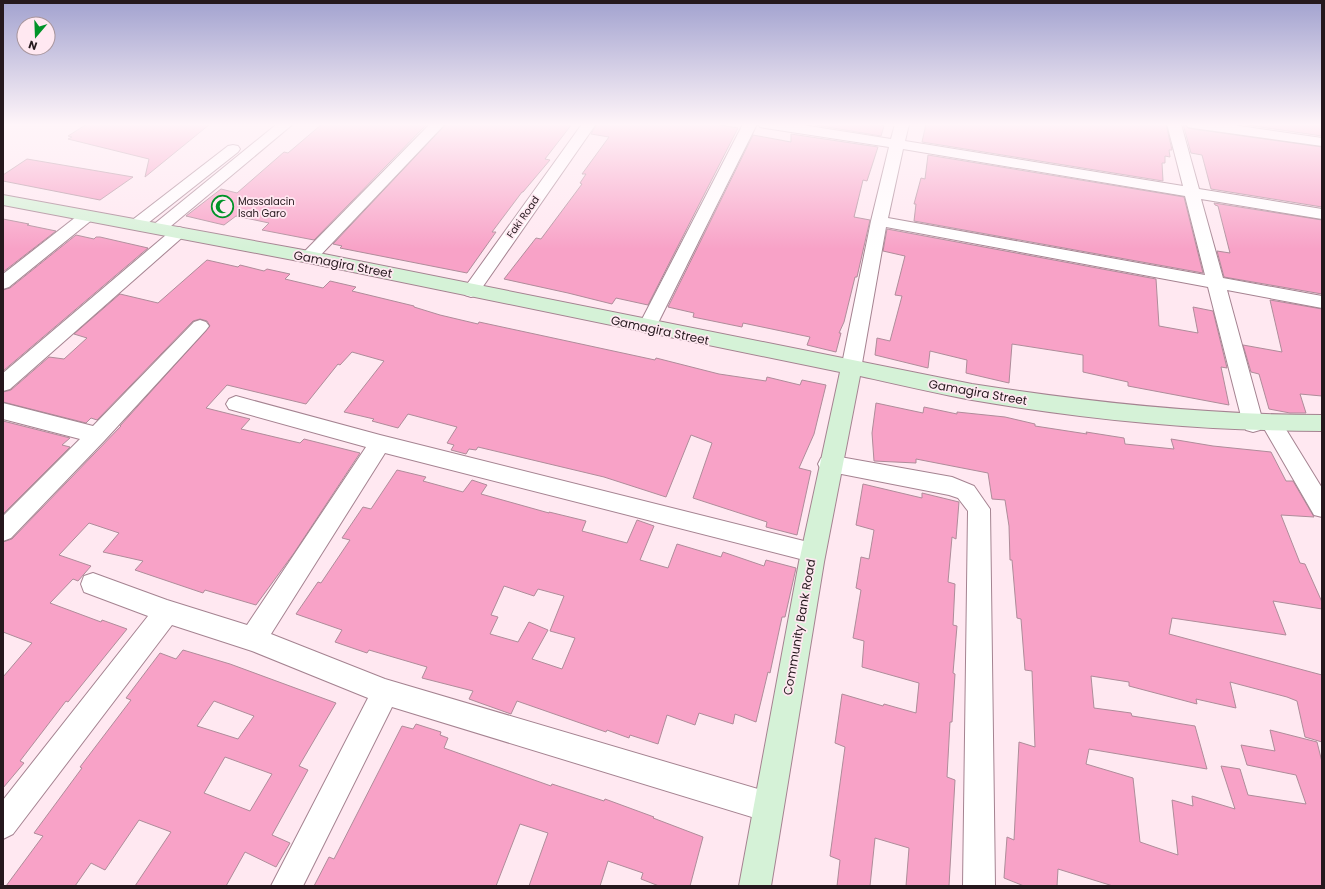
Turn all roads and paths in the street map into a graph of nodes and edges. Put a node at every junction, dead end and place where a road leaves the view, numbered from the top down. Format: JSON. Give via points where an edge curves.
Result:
{"nodes":[{"id":1,"x":212,"y":165,"type":"edge"},
{"id":2,"x":235,"y":165,"type":"edge"},
{"id":3,"x":398,"y":165,"type":"edge"},
{"id":4,"x":560,"y":165,"type":"edge"},
{"id":5,"x":729,"y":165,"type":"edge"},
{"id":6,"x":893,"y":165,"type":"edge"},
{"id":7,"x":1025,"y":165,"type":"edge"},
{"id":8,"x":1186,"y":165,"type":"edge"},
{"id":9,"x":1194,"y":194,"type":"junction"},
{"id":10,"x":5,"y":202,"type":"edge"},
{"id":11,"x":1322,"y":214,"type":"edge"},
{"id":12,"x":87,"y":216,"type":"junction"},
{"id":13,"x":879,"y":221,"type":"junction"},
{"id":14,"x":137,"y":224,"type":"junction"},
{"id":15,"x":159,"y":228,"type":"junction"},
{"id":16,"x":179,"y":232,"type":"junction"},
{"id":17,"x":309,"y":258,"type":"junction"},
{"id":18,"x":3,"y":283,"type":"edge"},
{"id":19,"x":1217,"y":283,"type":"junction"},
{"id":20,"x":471,"y":290,"type":"junction"},
{"id":21,"x":1322,"y":302,"type":"edge"},
{"id":22,"x":200,"y":326,"type":"dead end"},
{"id":23,"x":647,"y":327,"type":"junction"},
{"id":24,"x":851,"y":369,"type":"junction"},
{"id":25,"x":3,"y":384,"type":"edge"},
{"id":26,"x":236,"y":404,"type":"dead end"},
{"id":27,"x":3,"y":411,"type":"edge"},
{"id":28,"x":1322,"y":423,"type":"edge"},
{"id":29,"x":1262,"y":424,"type":"junction"},
{"id":30,"x":97,"y":435,"type":"junction"},
{"id":31,"x":380,"y":444,"type":"junction"},
{"id":32,"x":829,"y":464,"type":"junction"},
{"id":33,"x":1322,"y":508,"type":"edge"},
{"id":34,"x":3,"y":531,"type":"edge"},
{"id":35,"x":812,"y":552,"type":"junction"},
{"id":36,"x":93,"y":584,"type":"dead end"},
{"id":37,"x":166,"y":612,"type":"junction"},
{"id":38,"x":253,"y":639,"type":"junction"},
{"id":39,"x":386,"y":692,"type":"junction"},
{"id":40,"x":768,"y":807,"type":"junction"},
{"id":41,"x":3,"y":824,"type":"edge"},
{"id":42,"x":287,"y":886,"type":"edge"},
{"id":43,"x":755,"y":886,"type":"edge"},
{"id":44,"x":979,"y":886,"type":"edge"}],
"edges":[{"from":1,"to":14,"type":"street"},
{"from":2,"to":15,"type":"street"},
{"from":3,"to":17,"type":"street"},
{"from":4,"to":20,"type":"street","name":"Faki Road"},
{"from":5,"to":23,"type":"street"},
{"from":6,"to":13,"type":"street"},
{"from":7,"to":9,"type":"street"},
{"from":8,"to":9,"type":"street"},
{"from":9,"to":11,"type":"street"},
{"from":9,"to":19,"type":"street"},
{"from":10,"to":12,"type":"street","name":"Gamagira Street"},
{"from":12,"to":14,"type":"street","name":"Gamagira Street"},
{"from":12,"to":18,"type":"street"},
{"from":13,"to":19,"type":"street"},
{"from":13,"to":24,"type":"street"},
{"from":14,"to":15,"type":"street","name":"Gamagira Street"},
{"from":15,"to":16,"type":"street","name":"Gamagira Street"},
{"from":16,"to":17,"type":"street","name":"Gamagira Street"},
{"from":16,"to":25,"type":"street"},
{"from":17,"to":20,"type":"street","name":"Gamagira Street"},
{"from":19,"to":21,"type":"street"},
{"from":19,"to":29,"type":"street"},
{"from":20,"to":23,"type":"street","name":"Gamagira Street"},
{"from":22,"to":30,"type":"street"},
{"from":23,"to":24,"type":"street","name":"Gamagira Street"},
{"from":24,"to":29,"type":"street","name":"Gamagira Street","via":[[1066,407]]},
{"from":24,"to":32,"type":"street","name":"Community Bank Road"},
{"from":26,"to":31,"type":"street"},
{"from":27,"to":30,"type":"street"},
{"from":28,"to":29,"type":"street","name":"Gamagira Street"},
{"from":29,"to":33,"type":"street"},
{"from":30,"to":34,"type":"street"},
{"from":31,"to":35,"type":"street"},
{"from":31,"to":38,"type":"street"},
{"from":32,"to":35,"type":"street","name":"Community Bank Road"},
{"from":32,"to":44,"type":"street","via":[[952,486],[966,492],[980,510]]},
{"from":35,"to":40,"type":"street","name":"Community Bank Road"},
{"from":36,"to":37,"type":"street"},
{"from":37,"to":38,"type":"street"},
{"from":37,"to":41,"type":"street"},
{"from":38,"to":39,"type":"street"},
{"from":39,"to":40,"type":"street"},
{"from":39,"to":42,"type":"street"},
{"from":40,"to":43,"type":"street","name":"Community Bank Road"}]}
